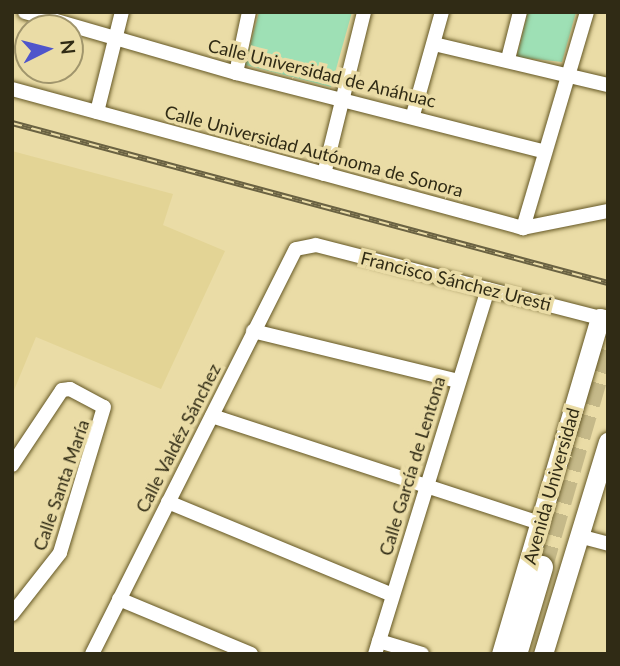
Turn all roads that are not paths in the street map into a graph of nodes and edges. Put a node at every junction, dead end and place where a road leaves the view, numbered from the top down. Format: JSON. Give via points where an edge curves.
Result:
{"nodes":[{"id":1,"x":122,"y":12,"type":"edge"},
{"id":2,"x":249,"y":12,"type":"edge"},
{"id":3,"x":364,"y":12,"type":"edge"},
{"id":4,"x":442,"y":12,"type":"edge"},
{"id":5,"x":520,"y":12,"type":"edge"},
{"id":6,"x":587,"y":12,"type":"edge"},
{"id":7,"x":84,"y":30,"type":"edge"},
{"id":8,"x":116,"y":38,"type":"junction"},
{"id":9,"x":434,"y":44,"type":"junction"},
{"id":10,"x":508,"y":59,"type":"junction"},
{"id":11,"x":570,"y":72,"type":"junction"},
{"id":12,"x":236,"y":73,"type":"junction"},
{"id":13,"x":608,"y":85,"type":"edge"},
{"id":14,"x":12,"y":89,"type":"edge"},
{"id":15,"x":343,"y":99,"type":"junction"},
{"id":16,"x":97,"y":112,"type":"junction"},
{"id":17,"x":413,"y":115,"type":"junction"},
{"id":18,"x":543,"y":151,"type":"junction"},
{"id":19,"x":324,"y":174,"type":"junction"},
{"id":20,"x":607,"y":210,"type":"edge"},
{"id":21,"x":523,"y":228,"type":"junction"},
{"id":22,"x":303,"y":244,"type":"joint"},
{"id":23,"x":488,"y":289,"type":"junction"},
{"id":24,"x":604,"y":319,"type":"edge"},
{"id":25,"x":253,"y":331,"type":"junction"},
{"id":26,"x":458,"y":381,"type":"junction"},
{"id":27,"x":212,"y":416,"type":"junction"},
{"id":28,"x":608,"y":442,"type":"edge"},
{"id":29,"x":12,"y":465,"type":"edge"},
{"id":30,"x":425,"y":488,"type":"junction"},
{"id":31,"x":168,"y":502,"type":"junction"},
{"id":32,"x":540,"y":523,"type":"junction"},
{"id":33,"x":579,"y":536,"type":"junction"},
{"id":34,"x":608,"y":544,"type":"edge"},
{"id":35,"x":393,"y":595,"type":"junction"},
{"id":36,"x":119,"y":599,"type":"junction"},
{"id":37,"x":12,"y":614,"type":"edge"},
{"id":38,"x":377,"y":647,"type":"edge"},
{"id":39,"x":92,"y":654,"type":"edge"},
{"id":40,"x":251,"y":654,"type":"edge"},
{"id":41,"x":422,"y":654,"type":"edge"},
{"id":42,"x":501,"y":654,"type":"edge"},
{"id":43,"x":515,"y":654,"type":"edge"},
{"id":44,"x":529,"y":654,"type":"edge"},
{"id":45,"x":543,"y":654,"type":"edge"}],
"edges":[{"from":1,"to":8,"type":"street"},
{"from":2,"to":12,"type":"street"},
{"from":3,"to":15,"type":"street"},
{"from":4,"to":9,"type":"street"},
{"from":5,"to":10,"type":"street"},
{"from":6,"to":11,"type":"street"},
{"from":7,"to":8,"type":"street","name":"Calle Universidad de Anáhuac"},
{"from":8,"to":12,"type":"street","name":"Calle Universidad de Anáhuac"},
{"from":8,"to":16,"type":"street"},
{"from":9,"to":10,"type":"street"},
{"from":9,"to":17,"type":"street"},
{"from":10,"to":11,"type":"street"},
{"from":11,"to":13,"type":"street"},
{"from":11,"to":18,"type":"street"},
{"from":12,"to":15,"type":"street","name":"Calle Universidad de Anáhuac"},
{"from":14,"to":16,"type":"street","name":"Calle Universidad Autónoma de Sonora"},
{"from":15,"to":17,"type":"street","name":"Calle Universidad de Anáhuac"},
{"from":15,"to":19,"type":"street"},
{"from":16,"to":19,"type":"street","name":"Calle Universidad Autónoma de Sonora"},
{"from":17,"to":18,"type":"street","name":"Calle Universidad de Anáhuac"},
{"from":18,"to":21,"type":"street"},
{"from":19,"to":21,"type":"street","name":"Calle Universidad Autónoma de Sonora"},
{"from":20,"to":21,"type":"street","name":"Calle Universidad Autónoma de Sonora"},
{"from":22,"to":23,"type":"street","name":"Francisco Sánchez Uresti"},
{"from":22,"to":25,"type":"street","name":"Calle Valdéz Sánchez","via":[[290,256]]},
{"from":23,"to":24,"type":"street","name":"Francisco Sánchez Uresti"},
{"from":23,"to":26,"type":"street","name":"Calle García de Lentona"},
{"from":24,"to":32,"type":"street","name":"Avenida Universidad"},
{"from":25,"to":26,"type":"street"},
{"from":25,"to":27,"type":"street","name":"Calle Valdéz Sánchez"},
{"from":26,"to":30,"type":"street","name":"Calle García de Lentona"},
{"from":27,"to":30,"type":"street"},
{"from":27,"to":31,"type":"street","name":"Calle Valdéz Sánchez"},
{"from":28,"to":33,"type":"street"},
{"from":29,"to":37,"type":"street","name":"Calle Santa María","via":[[62,390],[70,389],[104,407],[66,540],[43,581]]},
{"from":30,"to":32,"type":"street"},
{"from":30,"to":35,"type":"street","name":"Calle García de Lentona"},
{"from":31,"to":35,"type":"street"},
{"from":31,"to":36,"type":"street","name":"Calle Valdéz Sánchez"},
{"from":32,"to":42,"type":"street","name":"Avenida Universidad"},
{"from":33,"to":34,"type":"street"},
{"from":33,"to":45,"type":"street"},
{"from":35,"to":38,"type":"street","name":"Calle García de Lentona"},
{"from":36,"to":39,"type":"street","name":"Calle Valdéz Sánchez"},
{"from":36,"to":40,"type":"street"},
{"from":38,"to":41,"type":"street"},
{"from":43,"to":44,"type":"main road","name":"Avenida Universidad","via":[[548,568]]}]}
